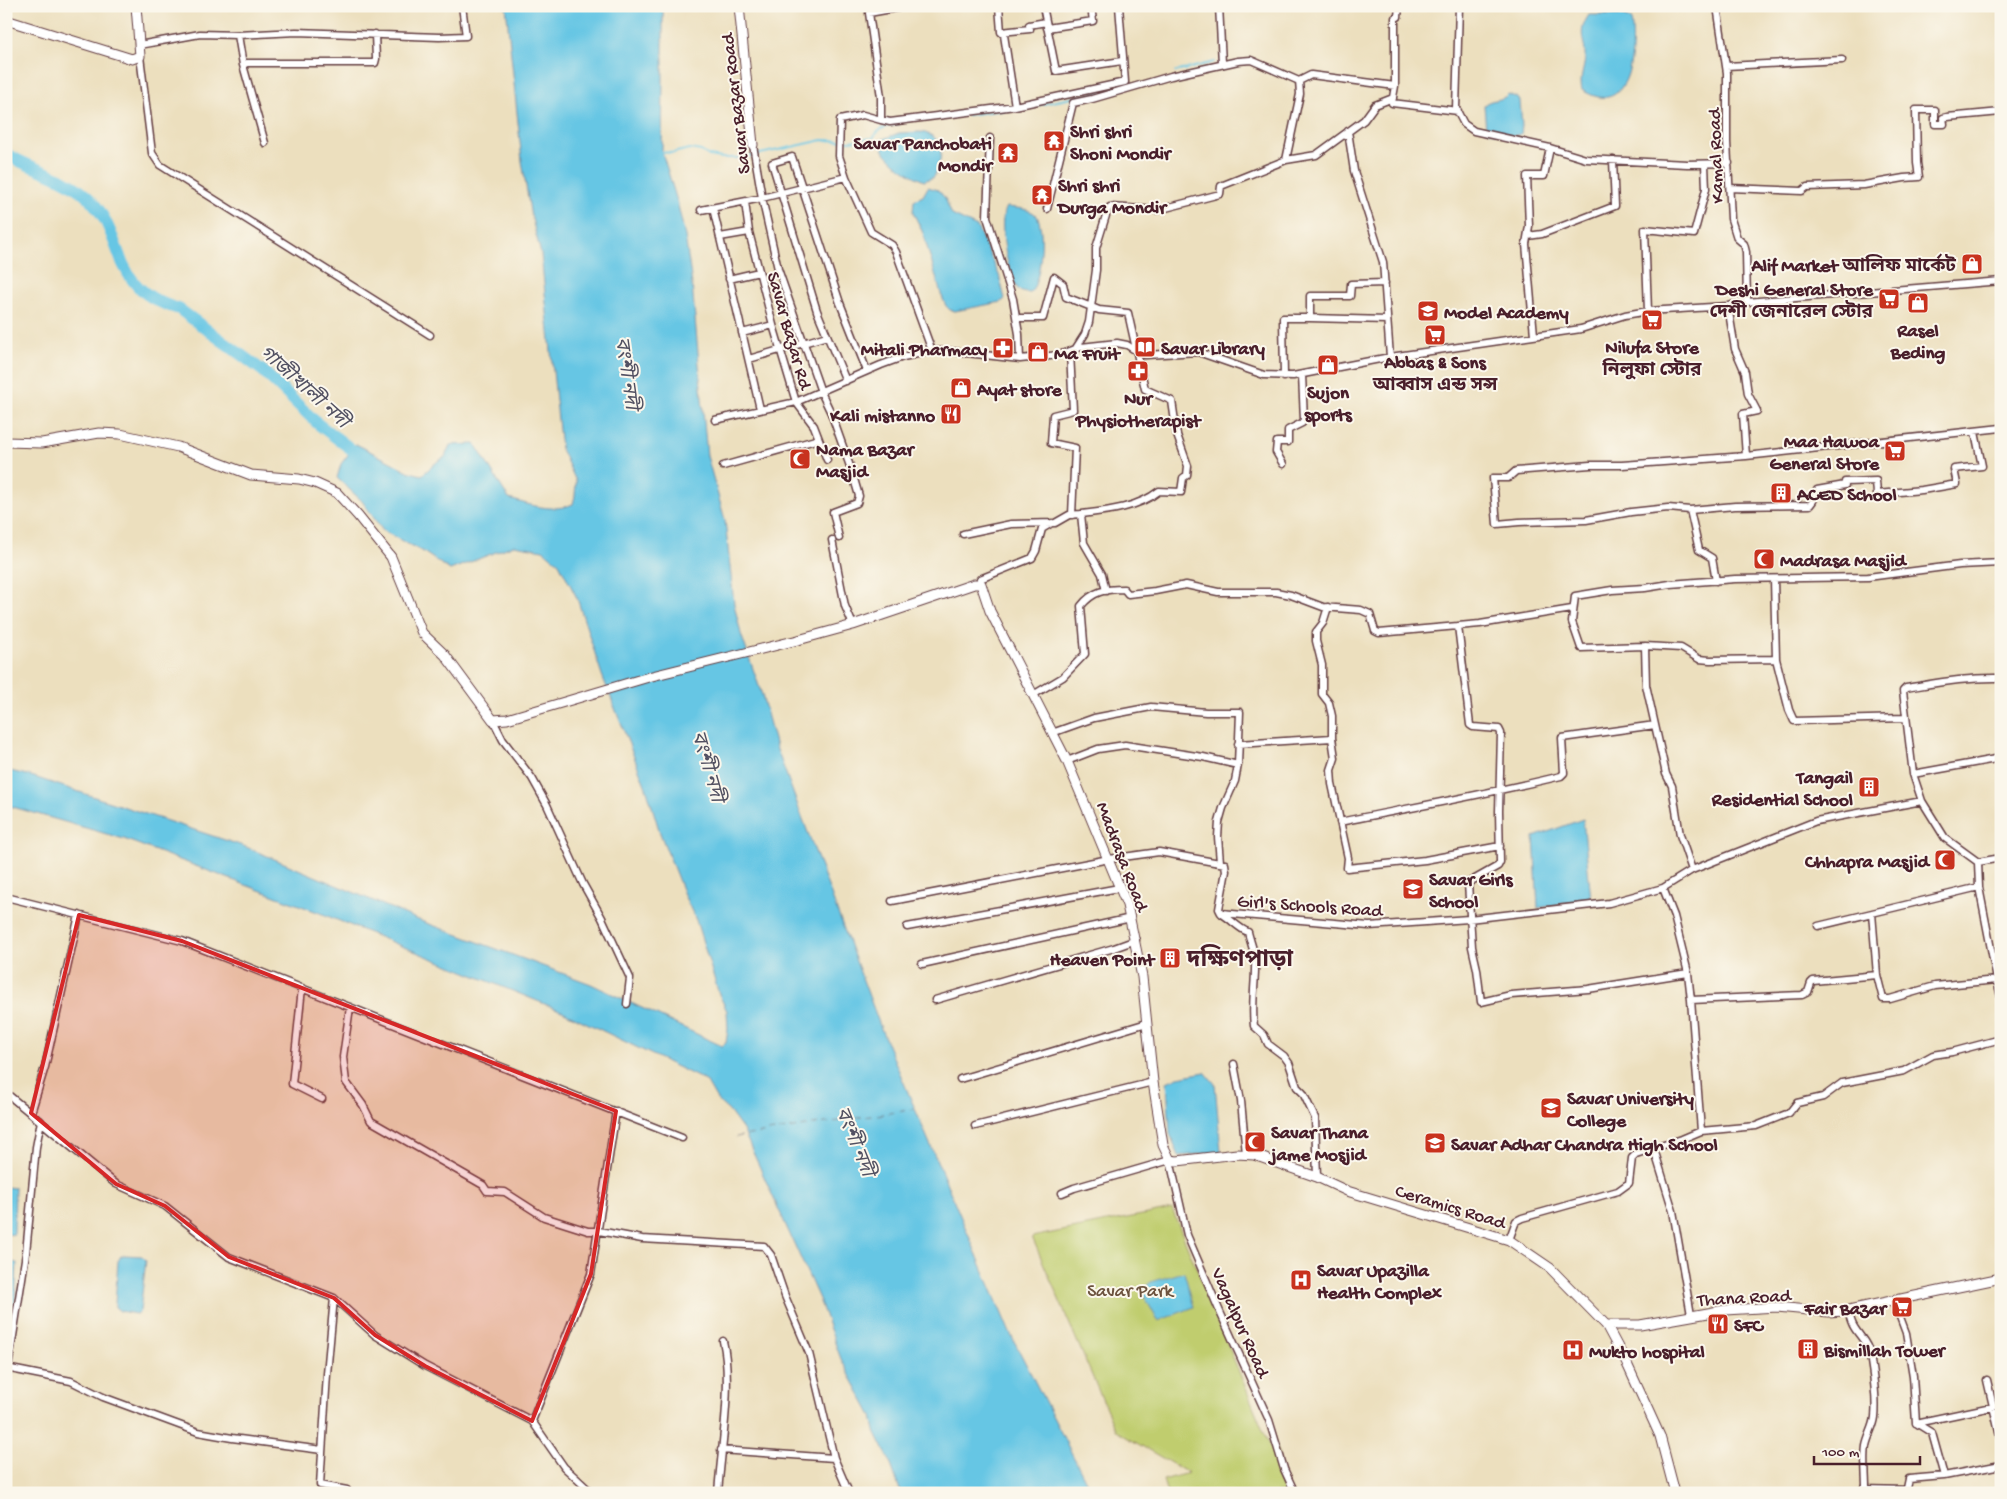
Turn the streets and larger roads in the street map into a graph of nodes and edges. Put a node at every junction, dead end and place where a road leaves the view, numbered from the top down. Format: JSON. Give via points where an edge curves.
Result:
{"nodes":[{"id":1,"x":136,"y":6,"type":"edge"},
{"id":2,"x":462,"y":6,"type":"edge"},
{"id":3,"x":739,"y":6,"type":"edge"},
{"id":4,"x":908,"y":6,"type":"edge"},
{"id":5,"x":999,"y":6,"type":"edge"},
{"id":6,"x":1043,"y":6,"type":"edge"},
{"id":7,"x":1091,"y":6,"type":"edge"},
{"id":8,"x":1119,"y":6,"type":"edge"},
{"id":9,"x":1219,"y":6,"type":"edge"},
{"id":10,"x":1399,"y":6,"type":"edge"},
{"id":11,"x":1459,"y":6,"type":"edge"},
{"id":12,"x":1717,"y":6,"type":"edge"},
{"id":13,"x":6,"y":20,"type":"edge"},
{"id":14,"x":1046,"y":25,"type":"junction"},
{"id":15,"x":1001,"y":32,"type":"junction"},
{"id":16,"x":375,"y":34,"type":"junction"},
{"id":17,"x":238,"y":35,"type":"junction"},
{"id":18,"x":139,"y":45,"type":"junction"},
{"id":19,"x":140,"y":56,"type":"junction"},
{"id":20,"x":1842,"y":60,"type":"dead end"},
{"id":21,"x":1122,"y":61,"type":"junction"},
{"id":22,"x":1222,"y":64,"type":"junction"},
{"id":23,"x":242,"y":65,"type":"junction"},
{"id":24,"x":1726,"y":66,"type":"junction"},
{"id":25,"x":1299,"y":81,"type":"junction"},
{"id":26,"x":1395,"y":86,"type":"junction"},
{"id":27,"x":1393,"y":98,"type":"junction"},
{"id":28,"x":1015,"y":106,"type":"junction"},
{"id":29,"x":1458,"y":111,"type":"junction"},
{"id":30,"x":2001,"y":112,"type":"edge"},
{"id":31,"x":881,"y":120,"type":"junction"},
{"id":32,"x":1348,"y":131,"type":"junction"},
{"id":33,"x":990,"y":138,"type":"dead end"},
{"id":34,"x":265,"y":143,"type":"dead end"},
{"id":35,"x":753,"y":145,"type":"joint"},
{"id":36,"x":1550,"y":148,"type":"junction"},
{"id":37,"x":1286,"y":160,"type":"junction"},
{"id":38,"x":1613,"y":160,"type":"junction"},
{"id":39,"x":1729,"y":163,"type":"junction"},
{"id":40,"x":1705,"y":164,"type":"junction"},
{"id":41,"x":846,"y":177,"type":"junction"},
{"id":42,"x":802,"y":187,"type":"junction"},
{"id":43,"x":1730,"y":188,"type":"junction"},
{"id":44,"x":781,"y":193,"type":"junction"},
{"id":45,"x":762,"y":198,"type":"junction"},
{"id":46,"x":745,"y":202,"type":"junction"},
{"id":47,"x":712,"y":208,"type":"junction"},
{"id":48,"x":1047,"y":209,"type":"dead end"},
{"id":49,"x":701,"y":210,"type":"dead end"},
{"id":50,"x":749,"y":232,"type":"junction"},
{"id":51,"x":1528,"y":236,"type":"junction"},
{"id":52,"x":720,"y":237,"type":"junction"},
{"id":53,"x":759,"y":272,"type":"junction"},
{"id":54,"x":729,"y":279,"type":"junction"},
{"id":55,"x":2001,"y":281,"type":"edge"},
{"id":56,"x":1385,"y":283,"type":"junction"},
{"id":57,"x":1747,"y":302,"type":"junction"},
{"id":58,"x":1728,"y":306,"type":"junction"},
{"id":59,"x":1092,"y":307,"type":"junction"},
{"id":60,"x":1648,"y":311,"type":"junction"},
{"id":61,"x":1017,"y":318,"type":"junction"},
{"id":62,"x":1310,"y":318,"type":"junction"},
{"id":63,"x":1387,"y":320,"type":"junction"},
{"id":64,"x":773,"y":325,"type":"junction"},
{"id":65,"x":742,"y":332,"type":"junction"},
{"id":66,"x":430,"y":335,"type":"dead end"},
{"id":67,"x":1534,"y":335,"type":"junction"},
{"id":68,"x":828,"y":336,"type":"junction"},
{"id":69,"x":804,"y":343,"type":"junction"},
{"id":70,"x":1135,"y":348,"type":"junction"},
{"id":71,"x":780,"y":350,"type":"junction"},
{"id":72,"x":932,"y":351,"type":"junction"},
{"id":73,"x":1073,"y":351,"type":"junction"},
{"id":74,"x":1390,"y":357,"type":"junction"},
{"id":75,"x":1020,"y":358,"type":"junction"},
{"id":76,"x":749,"y":359,"type":"junction"},
{"id":77,"x":867,"y":371,"type":"junction"},
{"id":78,"x":1302,"y":375,"type":"junction"},
{"id":79,"x":1284,"y":377,"type":"junction"},
{"id":80,"x":846,"y":381,"type":"junction"},
{"id":81,"x":821,"y":392,"type":"junction"},
{"id":82,"x":796,"y":402,"type":"junction"},
{"id":83,"x":760,"y":409,"type":"junction"},
{"id":84,"x":715,"y":420,"type":"dead end"},
{"id":85,"x":2001,"y":428,"type":"edge"},
{"id":86,"x":1975,"y":432,"type":"junction"},
{"id":87,"x":819,"y":439,"type":"junction"},
{"id":88,"x":6,"y":442,"type":"edge"},
{"id":89,"x":1746,"y":456,"type":"junction"},
{"id":90,"x":827,"y":460,"type":"dead end"},
{"id":91,"x":1283,"y":464,"type":"dead end"},
{"id":92,"x":723,"y":466,"type":"dead end"},
{"id":93,"x":1690,"y":510,"type":"junction"},
{"id":94,"x":1072,"y":514,"type":"junction"},
{"id":95,"x":1082,"y":514,"type":"junction"},
{"id":96,"x":1052,"y":523,"type":"junction"},
{"id":97,"x":963,"y":534,"type":"dead end"},
{"id":98,"x":2001,"y":563,"type":"edge"},
{"id":99,"x":1774,"y":578,"type":"junction"},
{"id":100,"x":1716,"y":581,"type":"junction"},
{"id":101,"x":981,"y":582,"type":"junction"},
{"id":102,"x":1106,"y":590,"type":"junction"},
{"id":103,"x":1328,"y":607,"type":"junction"},
{"id":104,"x":1572,"y":608,"type":"junction"},
{"id":105,"x":853,"y":624,"type":"junction"},
{"id":106,"x":1458,"y":626,"type":"junction"},
{"id":107,"x":1645,"y":646,"type":"junction"},
{"id":108,"x":1776,"y":659,"type":"junction"},
{"id":109,"x":2001,"y":678,"type":"edge"},
{"id":110,"x":1033,"y":695,"type":"junction"},
{"id":111,"x":1905,"y":718,"type":"junction"},
{"id":112,"x":493,"y":720,"type":"junction"},
{"id":113,"x":1654,"y":725,"type":"junction"},
{"id":114,"x":1052,"y":733,"type":"junction"},
{"id":115,"x":1332,"y":738,"type":"junction"},
{"id":116,"x":1238,"y":744,"type":"junction"},
{"id":117,"x":2001,"y":758,"type":"edge"},
{"id":118,"x":1067,"y":761,"type":"junction"},
{"id":119,"x":1238,"y":765,"type":"junction"},
{"id":120,"x":1914,"y":774,"type":"junction"},
{"id":121,"x":1500,"y":791,"type":"junction"},
{"id":122,"x":1922,"y":801,"type":"junction"},
{"id":123,"x":1340,"y":822,"type":"junction"},
{"id":124,"x":1500,"y":846,"type":"junction"},
{"id":125,"x":1108,"y":858,"type":"junction"},
{"id":126,"x":2001,"y":858,"type":"edge"},
{"id":127,"x":1220,"y":862,"type":"junction"},
{"id":128,"x":1978,"y":862,"type":"junction"},
{"id":129,"x":1692,"y":870,"type":"junction"},
{"id":130,"x":1979,"y":887,"type":"junction"},
{"id":131,"x":1120,"y":888,"type":"junction"},
{"id":132,"x":1663,"y":888,"type":"junction"},
{"id":133,"x":6,"y":897,"type":"edge"},
{"id":134,"x":892,"y":901,"type":"dead end"},
{"id":135,"x":1221,"y":913,"type":"junction"},
{"id":136,"x":1872,"y":913,"type":"junction"},
{"id":137,"x":79,"y":915,"type":"junction"},
{"id":138,"x":1131,"y":918,"type":"junction"},
{"id":139,"x":1469,"y":919,"type":"junction"},
{"id":140,"x":1818,"y":926,"type":"dead end"},
{"id":141,"x":907,"y":927,"type":"dead end"},
{"id":142,"x":1136,"y":940,"type":"junction"},
{"id":143,"x":922,"y":964,"type":"dead end"},
{"id":144,"x":1688,"y":973,"type":"junction"},
{"id":145,"x":1877,"y":975,"type":"junction"},
{"id":146,"x":1999,"y":979,"type":"edge"},
{"id":147,"x":302,"y":988,"type":"junction"},
{"id":148,"x":2001,"y":997,"type":"edge"},
{"id":149,"x":935,"y":1000,"type":"dead end"},
{"id":150,"x":1692,"y":1000,"type":"junction"},
{"id":151,"x":627,"y":1004,"type":"dead end"},
{"id":152,"x":350,"y":1007,"type":"junction"},
{"id":153,"x":1147,"y":1022,"type":"junction"},
{"id":154,"x":2001,"y":1039,"type":"edge"},
{"id":155,"x":1234,"y":1064,"type":"dead end"},
{"id":156,"x":960,"y":1079,"type":"dead end"},
{"id":157,"x":1153,"y":1082,"type":"junction"},
{"id":158,"x":6,"y":1093,"type":"edge"},
{"id":159,"x":322,"y":1099,"type":"dead end"},
{"id":160,"x":616,"y":1111,"type":"junction"},
{"id":161,"x":31,"y":1113,"type":"junction"},
{"id":162,"x":41,"y":1121,"type":"junction"},
{"id":163,"x":975,"y":1126,"type":"dead end"},
{"id":164,"x":1701,"y":1131,"type":"junction"},
{"id":165,"x":682,"y":1138,"type":"dead end"},
{"id":166,"x":1654,"y":1149,"type":"junction"},
{"id":167,"x":1246,"y":1154,"type":"junction"},
{"id":168,"x":1170,"y":1160,"type":"junction"},
{"id":169,"x":1318,"y":1177,"type":"junction"},
{"id":170,"x":1062,"y":1193,"type":"dead end"},
{"id":171,"x":599,"y":1231,"type":"junction"},
{"id":172,"x":1509,"y":1240,"type":"junction"},
{"id":173,"x":2001,"y":1278,"type":"edge"},
{"id":174,"x":334,"y":1298,"type":"junction"},
{"id":175,"x":1894,"y":1301,"type":"junction"},
{"id":176,"x":1849,"y":1310,"type":"junction"},
{"id":177,"x":1692,"y":1315,"type":"junction"},
{"id":178,"x":1606,"y":1325,"type":"junction"},
{"id":179,"x":723,"y":1341,"type":"dead end"},
{"id":180,"x":7,"y":1368,"type":"edge"},
{"id":181,"x":1987,"y":1380,"type":"dead end"},
{"id":182,"x":2001,"y":1384,"type":"edge"},
{"id":183,"x":1994,"y":1407,"type":"junction"},
{"id":184,"x":532,"y":1421,"type":"junction"},
{"id":185,"x":1916,"y":1423,"type":"junction"},
{"id":186,"x":2001,"y":1441,"type":"edge"},
{"id":187,"x":322,"y":1450,"type":"junction"},
{"id":188,"x":721,"y":1450,"type":"junction"},
{"id":189,"x":834,"y":1458,"type":"junction"},
{"id":190,"x":2001,"y":1465,"type":"edge"},
{"id":191,"x":1944,"y":1476,"type":"junction"},
{"id":192,"x":1906,"y":1491,"type":"edge"},
{"id":193,"x":346,"y":1493,"type":"edge"},
{"id":194,"x":592,"y":1493,"type":"edge"},
{"id":195,"x":718,"y":1493,"type":"edge"},
{"id":196,"x":849,"y":1493,"type":"edge"},
{"id":197,"x":1295,"y":1493,"type":"edge"},
{"id":198,"x":1675,"y":1493,"type":"edge"}],
"edges":[{"from":1,"to":18,"type":"street"},
{"from":2,"to":16,"type":"street","via":[[466,36]]},
{"from":3,"to":35,"type":"street","name":"Savar Bazar Road"},
{"from":4,"to":31,"type":"street","via":[[869,13]]},
{"from":5,"to":15,"type":"street"},
{"from":6,"to":14,"type":"street"},
{"from":7,"to":14,"type":"street","via":[[1092,20]]},
{"from":8,"to":21,"type":"street"},
{"from":9,"to":22,"type":"street"},
{"from":10,"to":26,"type":"street","via":[[1398,17],[1395,18]]},
{"from":11,"to":29,"type":"street"},
{"from":12,"to":24,"type":"street","name":"Kamal Road"},
{"from":13,"to":19,"type":"street","via":[[132,58]]},
{"from":14,"to":15,"type":"street","via":[[1029,25],[1030,30]]},
{"from":14,"to":21,"type":"street","via":[[1056,71]]},
{"from":15,"to":28,"type":"street"},
{"from":16,"to":17,"type":"street","via":[[296,32]]},
{"from":16,"to":23,"type":"street","via":[[375,62]]},
{"from":17,"to":18,"type":"street","via":[[200,34]]},
{"from":17,"to":23,"type":"street"},
{"from":18,"to":19,"type":"street"},
{"from":19,"to":66,"type":"street","via":[[152,153],[160,165]]},
{"from":20,"to":24,"type":"street"},
{"from":21,"to":28,"type":"street","via":[[1125,82]]},
{"from":22,"to":25,"type":"street","via":[[1251,60]]},
{"from":22,"to":48,"type":"street","via":[[1073,103]]},
{"from":23,"to":34,"type":"street"},
{"from":24,"to":39,"type":"street","name":"Kamal Road"},
{"from":25,"to":26,"type":"street","via":[[1311,76]]},
{"from":25,"to":37,"type":"street","via":[[1300,94]]},
{"from":26,"to":27,"type":"street"},
{"from":27,"to":29,"type":"street","via":[[1392,103]]},
{"from":27,"to":32,"type":"street","via":[[1375,105],[1364,120]]},
{"from":28,"to":31,"type":"street","via":[[890,122]]},
{"from":29,"to":36,"type":"street","via":[[1464,124],[1474,131]]},
{"from":30,"to":43,"type":"street","via":[[1948,117],[1943,118],[1944,124],[1935,124],[1936,110],[1916,110],[1919,177],[1864,185],[1808,187],[1802,191]]},
{"from":31,"to":41,"type":"street","via":[[863,115],[840,120],[839,156]]},
{"from":32,"to":37,"type":"street","via":[[1316,155]]},
{"from":32,"to":56,"type":"street","via":[[1354,171],[1383,262]]},
{"from":33,"to":61,"type":"street","via":[[987,217]]},
{"from":35,"to":45,"type":"street","name":"Savar Bazar Road"},
{"from":36,"to":38,"type":"street","via":[[1586,159]]},
{"from":36,"to":51,"type":"street","via":[[1544,176],[1527,176]]},
{"from":37,"to":59,"type":"street","via":[[1221,186],[1220,194],[1158,210],[1110,207],[1096,248]]},
{"from":38,"to":40,"type":"street"},
{"from":38,"to":51,"type":"street","via":[[1615,206],[1542,234]]},
{"from":39,"to":40,"type":"street"},
{"from":39,"to":43,"type":"street","name":"Kamal Road"},
{"from":40,"to":60,"type":"street","via":[[1706,189],[1694,234],[1645,229]]},
{"from":41,"to":42,"type":"street"},
{"from":41,"to":72,"type":"street","via":[[871,232],[896,252]]},
{"from":42,"to":44,"type":"street"},
{"from":42,"to":44,"type":"street","name":"Savar Bazar Rd","via":[[792,157],[772,163]]},
{"from":42,"to":77,"type":"street","via":[[840,303]]},
{"from":43,"to":57,"type":"street","name":"Kamal Road","via":[[1732,219],[1737,238],[1744,244],[1746,252]]},
{"from":44,"to":45,"type":"street"},
{"from":44,"to":68,"type":"street","name":"Savar Bazar Rd"},
{"from":45,"to":46,"type":"street"},
{"from":45,"to":69,"type":"street","name":"Savar Bazar Road","via":[[778,269]]},
{"from":46,"to":47,"type":"street"},
{"from":46,"to":50,"type":"street","name":"Savar Bazar Rd"},
{"from":47,"to":49,"type":"street"},
{"from":47,"to":52,"type":"street"},
{"from":50,"to":52,"type":"street"},
{"from":50,"to":53,"type":"street","name":"Savar Bazar Rd"},
{"from":51,"to":67,"type":"street"},
{"from":52,"to":54,"type":"street"},
{"from":53,"to":54,"type":"street"},
{"from":53,"to":64,"type":"street","name":"Savar Bazar Rd"},
{"from":54,"to":65,"type":"street"},
{"from":55,"to":57,"type":"street"},
{"from":56,"to":62,"type":"street","via":[[1350,284],[1350,296],[1310,296]]},
{"from":56,"to":63,"type":"street"},
{"from":57,"to":58,"type":"street"},
{"from":58,"to":60,"type":"street"},
{"from":58,"to":89,"type":"street","via":[[1735,349],[1745,372],[1748,394],[1757,411],[1743,414]]},
{"from":59,"to":61,"type":"street","via":[[1066,297],[1063,284],[1054,277],[1042,318]]},
{"from":59,"to":70,"type":"street","via":[[1128,313]]},
{"from":59,"to":73,"type":"street","via":[[1085,334]]},
{"from":60,"to":67,"type":"street","via":[[1581,328]]},
{"from":61,"to":75,"type":"street"},
{"from":62,"to":63,"type":"street"},
{"from":62,"to":79,"type":"street","via":[[1284,318]]},
{"from":63,"to":74,"type":"street"},
{"from":64,"to":65,"type":"street"},
{"from":64,"to":71,"type":"street","name":"Savar Bazar Rd"},
{"from":65,"to":76,"type":"street"},
{"from":67,"to":74,"type":"street"},
{"from":68,"to":69,"type":"street"},
{"from":68,"to":80,"type":"street","name":"Savar Bazar Rd"},
{"from":69,"to":71,"type":"street"},
{"from":69,"to":81,"type":"street","name":"Savar Bazar Road"},
{"from":70,"to":73,"type":"street","via":[[1117,343]]},
{"from":70,"to":79,"type":"street","via":[[1146,355],[1198,352],[1250,371]]},
{"from":70,"to":95,"type":"street","via":[[1145,389],[1172,401],[1177,435],[1188,466],[1187,475],[1183,478],[1181,492],[1159,491],[1133,505]]},
{"from":71,"to":76,"type":"street"},
{"from":71,"to":82,"type":"street","name":"Savar Bazar Rd"},
{"from":72,"to":75,"type":"street"},
{"from":72,"to":77,"type":"street"},
{"from":73,"to":75,"type":"street","via":[[1059,356]]},
{"from":73,"to":94,"type":"street","via":[[1073,410],[1053,415],[1051,443],[1075,448]]},
{"from":74,"to":78,"type":"street"},
{"from":76,"to":83,"type":"street"},
{"from":77,"to":80,"type":"street"},
{"from":78,"to":79,"type":"street"},
{"from":78,"to":91,"type":"street","via":[[1304,420],[1288,430],[1288,442],[1277,442],[1276,452]]},
{"from":80,"to":81,"type":"street"},
{"from":81,"to":82,"type":"street"},
{"from":81,"to":105,"type":"street","via":[[859,496],[857,503],[833,512],[845,606]]},
{"from":82,"to":83,"type":"street"},
{"from":82,"to":87,"type":"street","name":"Savar Bazar Rd","via":[[814,426]]},
{"from":83,"to":84,"type":"street"},
{"from":85,"to":86,"type":"street"},
{"from":86,"to":89,"type":"street"},
{"from":86,"to":93,"type":"street","via":[[1982,466],[1954,469],[1957,484],[1877,494],[1876,481],[1845,482],[1845,485],[1817,490],[1810,504]]},
{"from":87,"to":90,"type":"street","name":"Savar Bazar Rd"},
{"from":87,"to":92,"type":"street"},
{"from":88,"to":112,"type":"street","via":[[42,443],[99,433],[120,434],[178,447],[251,475],[299,479],[337,493],[385,548],[422,633],[445,655]]},
{"from":89,"to":93,"type":"street","via":[[1516,471],[1508,478],[1493,478],[1497,524],[1586,520],[1668,508]]},
{"from":93,"to":100,"type":"street","via":[[1699,550],[1712,558]]},
{"from":94,"to":95,"type":"street"},
{"from":94,"to":96,"type":"street"},
{"from":95,"to":102,"type":"street","via":[[1084,543],[1102,574]]},
{"from":96,"to":97,"type":"street","via":[[1011,524]]},
{"from":96,"to":101,"type":"street","via":[[1042,529],[1032,558]]},
{"from":98,"to":99,"type":"street","via":[[1868,576]]},
{"from":99,"to":100,"type":"street"},
{"from":99,"to":108,"type":"street"},
{"from":100,"to":104,"type":"street","via":[[1588,593],[1575,596]]},
{"from":101,"to":105,"type":"street"},
{"from":101,"to":110,"type":"street","name":"Madrasa Road","via":[[990,611]]},
{"from":102,"to":103,"type":"street","via":[[1124,590],[1128,594],[1186,585],[1218,592],[1260,591],[1291,595]]},
{"from":102,"to":110,"type":"street","via":[[1089,596],[1081,606],[1085,654],[1063,677]]},
{"from":103,"to":106,"type":"street","via":[[1370,614],[1375,631],[1379,633]]},
{"from":103,"to":115,"type":"street","via":[[1316,632],[1316,641],[1322,665],[1322,694],[1329,703],[1332,716]]},
{"from":104,"to":106,"type":"street"},
{"from":104,"to":107,"type":"street","via":[[1572,622],[1581,648]]},
{"from":105,"to":112,"type":"street","via":[[652,676],[507,719]]},
{"from":106,"to":121,"type":"street","via":[[1470,725],[1501,731]]},
{"from":107,"to":108,"type":"street","via":[[1680,648],[1699,659]]},
{"from":107,"to":113,"type":"street","via":[[1646,685]]},
{"from":108,"to":111,"type":"street","via":[[1794,721]]},
{"from":109,"to":111,"type":"street","via":[[1950,680],[1906,688],[1903,691]]},
{"from":110,"to":114,"type":"street","name":"Madrasa Road"},
{"from":111,"to":120,"type":"street"},
{"from":112,"to":151,"type":"street","via":[[547,805],[602,918],[630,978]]},
{"from":113,"to":121,"type":"street","via":[[1562,738],[1563,775]]},
{"from":113,"to":129,"type":"street","via":[[1672,786],[1680,835]]},
{"from":114,"to":116,"type":"street","name":"Girl's Schools Road","via":[[1094,718],[1151,707],[1240,712]]},
{"from":114,"to":118,"type":"street","name":"Madrasa Road"},
{"from":115,"to":116,"type":"street"},
{"from":115,"to":123,"type":"street","via":[[1335,758],[1331,770],[1332,784]]},
{"from":116,"to":119,"type":"street","name":"Girl's Schools Road"},
{"from":117,"to":120,"type":"street"},
{"from":118,"to":119,"type":"street","via":[[1098,749],[1125,745]]},
{"from":118,"to":125,"type":"street","name":"Madrasa Road"},
{"from":119,"to":127,"type":"street","name":"Girl's Schools Road","via":[[1219,822]]},
{"from":120,"to":122,"type":"street"},
{"from":121,"to":123,"type":"street"},
{"from":121,"to":124,"type":"street"},
{"from":122,"to":128,"type":"street","via":[[1945,838]]},
{"from":122,"to":129,"type":"street","name":"Girl's Schools Road","via":[[1816,821]]},
{"from":123,"to":124,"type":"street","via":[[1347,868],[1425,860]]},
{"from":124,"to":139,"type":"street","via":[[1498,866],[1468,883]]},
{"from":125,"to":127,"type":"street","via":[[1159,852]]},
{"from":125,"to":131,"type":"street","name":"Madrasa Road"},
{"from":125,"to":134,"type":"street"},
{"from":126,"to":128,"type":"street"},
{"from":127,"to":135,"type":"street","name":"Girl's Schools Road","via":[[1225,864],[1226,871],[1218,909]]},
{"from":128,"to":130,"type":"street"},
{"from":129,"to":132,"type":"street","name":"Girl's Schools Road"},
{"from":130,"to":136,"type":"street"},
{"from":130,"to":146,"type":"street"},
{"from":131,"to":138,"type":"street","name":"Madrasa Road"},
{"from":131,"to":141,"type":"street"},
{"from":132,"to":139,"type":"street","name":"Girl's Schools Road","via":[[1609,903]]},
{"from":132,"to":144,"type":"street","via":[[1674,916]]},
{"from":133,"to":137,"type":"street"},
{"from":135,"to":139,"type":"street","name":"Girl's Schools Road","via":[[1369,926]]},
{"from":135,"to":169,"type":"street","via":[[1248,932],[1255,958],[1254,1026],[1289,1063],[1315,1118]]},
{"from":136,"to":140,"type":"street"},
{"from":136,"to":145,"type":"street"},
{"from":137,"to":147,"type":"street","via":[[182,941]]},
{"from":137,"to":161,"type":"street"},
{"from":138,"to":142,"type":"street","name":"Madrasa Road"},
{"from":138,"to":143,"type":"street"},
{"from":139,"to":144,"type":"street","via":[[1481,1002]]},
{"from":142,"to":149,"type":"street"},
{"from":142,"to":153,"type":"street","name":"Madrasa Road"},
{"from":144,"to":150,"type":"street"},
{"from":145,"to":146,"type":"street","via":[[1882,999],[1935,986]]},
{"from":145,"to":150,"type":"street","via":[[1813,981],[1808,992],[1802,995]]},
{"from":146,"to":148,"type":"street"},
{"from":147,"to":152,"type":"street"},
{"from":147,"to":159,"type":"street","via":[[292,1084]]},
{"from":150,"to":164,"type":"street"},
{"from":152,"to":160,"type":"street"},
{"from":152,"to":171,"type":"street","via":[[343,1058],[346,1082],[364,1105],[371,1121],[483,1185],[487,1191],[505,1192],[544,1217],[588,1231]]},
{"from":153,"to":156,"type":"street"},
{"from":153,"to":157,"type":"street","name":"Madrasa Road"},
{"from":154,"to":164,"type":"street","via":[[1933,1055],[1904,1071],[1842,1083],[1823,1097],[1797,1103],[1789,1112],[1756,1126]]},
{"from":155,"to":167,"type":"street"},
{"from":157,"to":163,"type":"street"},
{"from":157,"to":168,"type":"street","name":"Madrasa Road","via":[[1163,1145]]},
{"from":158,"to":161,"type":"street"},
{"from":160,"to":165,"type":"street"},
{"from":160,"to":171,"type":"street"},
{"from":161,"to":162,"type":"street"},
{"from":162,"to":174,"type":"street","via":[[116,1184],[165,1206],[229,1257]]},
{"from":162,"to":180,"type":"street","via":[[26,1254]]},
{"from":164,"to":166,"type":"street"},
{"from":166,"to":172,"type":"street","via":[[1632,1158],[1628,1183],[1618,1191],[1522,1218],[1516,1221]]},
{"from":166,"to":177,"type":"street","via":[[1673,1211]]},
{"from":167,"to":168,"type":"street","name":"Ceramics Road"},
{"from":167,"to":169,"type":"street","name":"Ceramics Road"},
{"from":168,"to":170,"type":"street"},
{"from":168,"to":197,"type":"street","name":"Vagalpur Road","via":[[1187,1235],[1269,1420]]},
{"from":169,"to":172,"type":"street","name":"Ceramics Road","via":[[1347,1191]]},
{"from":171,"to":184,"type":"street","via":[[591,1274]]},
{"from":171,"to":189,"type":"street","via":[[642,1239],[764,1246],[771,1255],[809,1353]]},
{"from":172,"to":178,"type":"street","name":"Ceramics Road","via":[[1550,1268]]},
{"from":173,"to":175,"type":"street","name":"Thana Road"},
{"from":174,"to":184,"type":"street","via":[[375,1335],[425,1366]]},
{"from":174,"to":187,"type":"street"},
{"from":175,"to":176,"type":"street","name":"Thana Road"},
{"from":175,"to":185,"type":"street","via":[[1906,1333]]},
{"from":176,"to":177,"type":"street","name":"Thana Road","via":[[1829,1312],[1777,1307]]},
{"from":176,"to":192,"type":"street","via":[[1852,1327],[1869,1352],[1875,1400],[1875,1419],[1866,1447],[1864,1489]]},
{"from":177,"to":178,"type":"street","name":"Thana Road","via":[[1640,1324]]},
{"from":178,"to":198,"type":"street","name":"Ceramics Road","via":[[1660,1436]]},
{"from":179,"to":188,"type":"street","via":[[727,1354]]},
{"from":180,"to":187,"type":"street","via":[[72,1381],[103,1397],[198,1432]]},
{"from":181,"to":183,"type":"street"},
{"from":182,"to":183,"type":"street","via":[[2001,1405]]},
{"from":183,"to":185,"type":"street"},
{"from":183,"to":186,"type":"street"},
{"from":184,"to":194,"type":"street","via":[[564,1467]]},
{"from":185,"to":191,"type":"street","via":[[1932,1433]]},
{"from":187,"to":193,"type":"street","via":[[320,1485],[347,1490]]},
{"from":188,"to":189,"type":"street"},
{"from":188,"to":195,"type":"street"},
{"from":189,"to":196,"type":"street"},
{"from":190,"to":191,"type":"street"},
{"from":191,"to":192,"type":"street","via":[[1908,1479]]}]}
